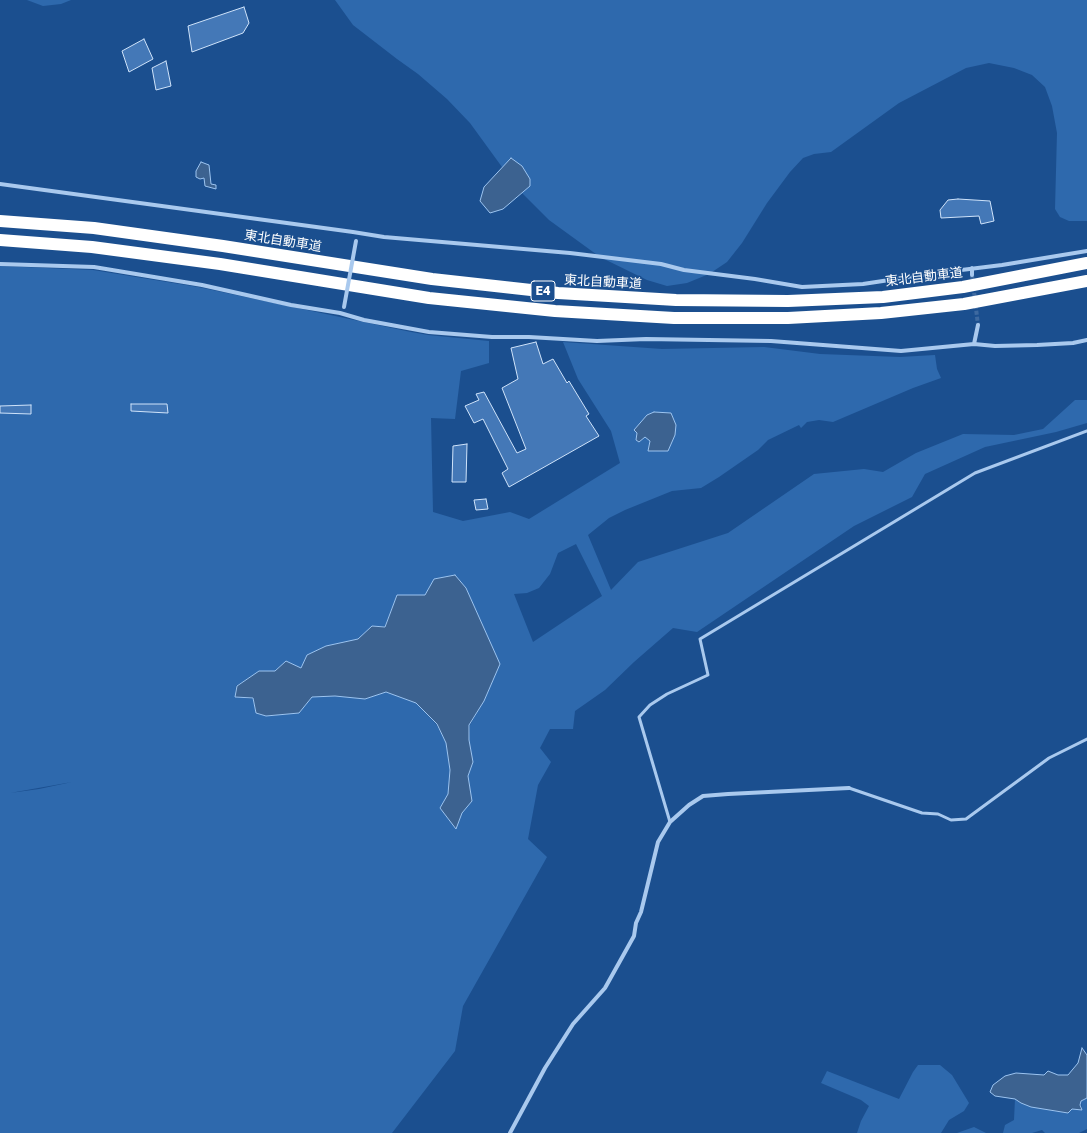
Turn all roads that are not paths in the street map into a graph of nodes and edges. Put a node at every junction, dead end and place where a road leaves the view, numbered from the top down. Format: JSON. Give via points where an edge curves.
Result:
{"nodes":[{"id":1,"x":0,"y":184,"type":"edge"},
{"id":2,"x":0,"y":220,"type":"edge"},
{"id":3,"x":353,"y":232,"type":"junction"},
{"id":4,"x":0,"y":240,"type":"edge"},
{"id":5,"x":1087,"y":251,"type":"edge"},
{"id":6,"x":1087,"y":263,"type":"edge"},
{"id":7,"x":0,"y":264,"type":"edge"},
{"id":8,"x":972,"y":268,"type":"junction"},
{"id":9,"x":972,"y":275,"type":"tunnel mouth"},
{"id":10,"x":1087,"y":281,"type":"edge"},
{"id":11,"x":340,"y":313,"type":"junction"},
{"id":12,"x":978,"y":325,"type":"tunnel mouth"},
{"id":13,"x":1087,"y":340,"type":"edge"},
{"id":14,"x":974,"y":344,"type":"junction"},
{"id":15,"x":1087,"y":432,"type":"edge"},
{"id":16,"x":1087,"y":739,"type":"edge"},
{"id":17,"x":849,"y":788,"type":"joint"},
{"id":18,"x":670,"y":822,"type":"junction"},
{"id":19,"x":510,"y":1133,"type":"edge"}],
"edges":[{"from":1,"to":3,"type":"street"},
{"from":2,"to":6,"type":"highway","name":"東北自動車道","number":"E4","via":[[94,228],[432,279],[558,293],[676,300],[883,297],[963,287]]},
{"from":3,"to":8,"type":"street","via":[[661,264],[684,270],[802,287],[863,284]]},
{"from":3,"to":11,"type":"street","bridge":true,"via":[[356,241],[344,307]]},
{"from":4,"to":10,"type":"highway","number":"E4","via":[[92,247],[182,259],[429,298],[555,311],[674,318],[788,318],[881,313],[964,304]]},
{"from":5,"to":8,"type":"street"},
{"from":7,"to":11,"type":"street","via":[[94,267],[202,285]]},
{"from":8,"to":9,"type":"street"},
{"from":11,"to":14,"type":"street","via":[[429,332],[492,337],[763,341],[901,351]]},
{"from":12,"to":14,"type":"street"},
{"from":13,"to":14,"type":"street","via":[[1018,346]]},
{"from":15,"to":18,"type":"lane","via":[[975,473],[700,639],[708,675],[667,694],[650,705],[639,717]]},
{"from":16,"to":17,"type":"lane","via":[[1049,758],[966,819],[951,820],[938,814],[916,811]]},
{"from":17,"to":18,"type":"street","via":[[703,796],[689,804]]},
{"from":18,"to":19,"type":"street","via":[[658,842],[634,936],[605,988],[573,1024],[545,1068]]}]}
